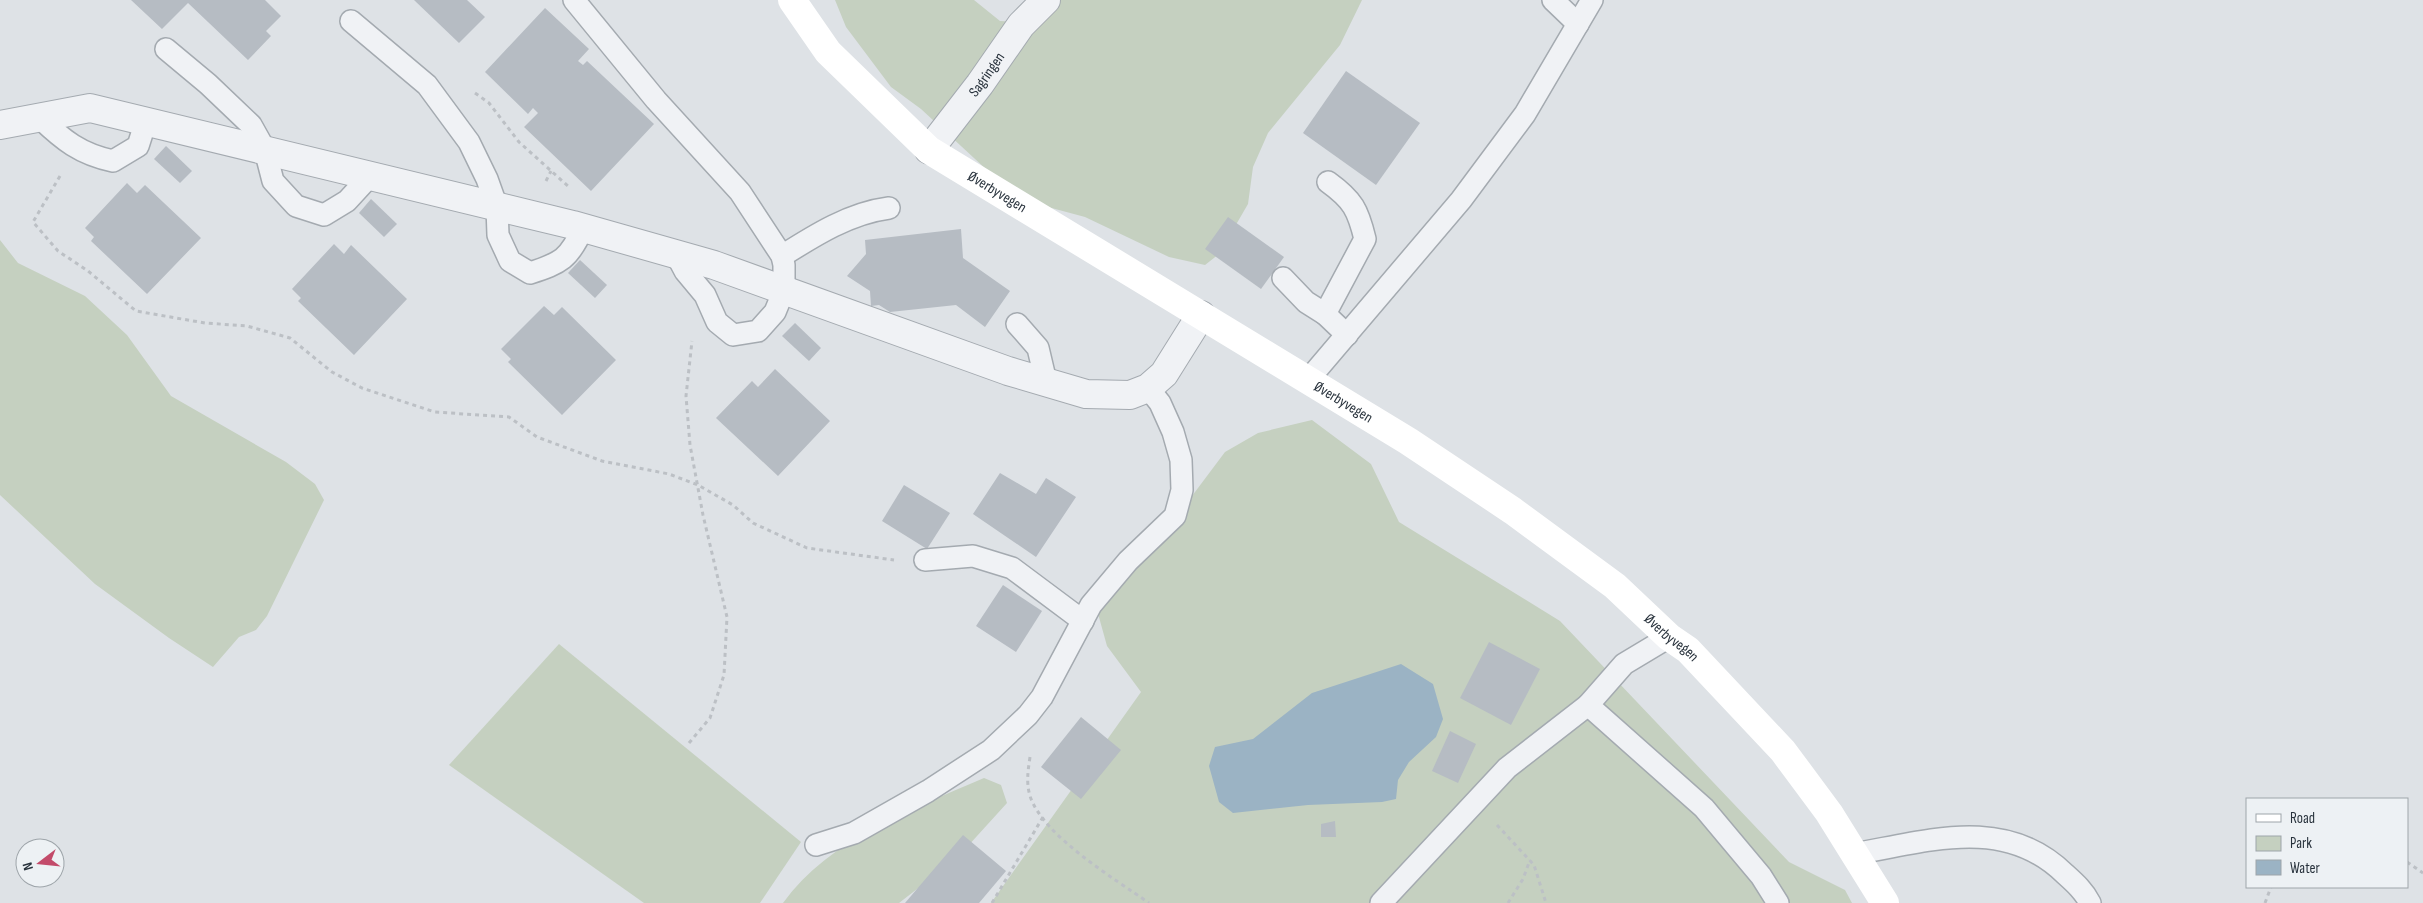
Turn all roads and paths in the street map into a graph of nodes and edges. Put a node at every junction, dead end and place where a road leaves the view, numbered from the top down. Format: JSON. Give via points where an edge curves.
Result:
{"nodes":[{"id":1,"x":574,"y":0,"type":"edge"},
{"id":2,"x":792,"y":0,"type":"edge"},
{"id":3,"x":1046,"y":0,"type":"edge"},
{"id":4,"x":1553,"y":0,"type":"edge"},
{"id":5,"x":1592,"y":0,"type":"edge"},
{"id":6,"x":351,"y":21,"type":"dead end"},
{"id":7,"x":1578,"y":24,"type":"junction"},
{"id":8,"x":166,"y":49,"type":"dead end"},
{"id":9,"x":438,"y":101,"type":"junction"},
{"id":10,"x":40,"y":118,"type":"junction"},
{"id":11,"x":146,"y":121,"type":"junction"},
{"id":12,"x":0,"y":125,"type":"edge"},
{"id":13,"x":77,"y":148,"type":"junction"},
{"id":14,"x":265,"y":150,"type":"junction"},
{"id":15,"x":929,"y":150,"type":"junction"},
{"id":16,"x":370,"y":176,"type":"junction"},
{"id":17,"x":1328,"y":182,"type":"dead end"},
{"id":18,"x":570,"y":188,"type":"dead end"},
{"id":19,"x":497,"y":207,"type":"junction"},
{"id":20,"x":889,"y":208,"type":"dead end"},
{"id":21,"x":582,"y":228,"type":"junction"},
{"id":22,"x":676,"y":254,"type":"junction"},
{"id":23,"x":782,"y":256,"type":"junction"},
{"id":24,"x":1283,"y":278,"type":"dead end"},
{"id":25,"x":784,"y":290,"type":"junction"},
{"id":26,"x":707,"y":302,"type":"junction"},
{"id":27,"x":1325,"y":314,"type":"junction"},
{"id":28,"x":1201,"y":315,"type":"junction"},
{"id":29,"x":1017,"y":324,"type":"dead end"},
{"id":30,"x":1347,"y":335,"type":"junction"},
{"id":31,"x":1308,"y":380,"type":"junction"},
{"id":32,"x":1046,"y":382,"type":"junction"},
{"id":33,"x":1148,"y":388,"type":"junction"},
{"id":34,"x":698,"y":485,"type":"junction"},
{"id":35,"x":924,"y":560,"type":"joint"},
{"id":36,"x":1083,"y":621,"type":"junction"},
{"id":37,"x":1668,"y":637,"type":"junction"},
{"id":38,"x":1588,"y":705,"type":"junction"},
{"id":39,"x":689,"y":743,"type":"dead end"},
{"id":40,"x":1032,"y":750,"type":"dead end"},
{"id":41,"x":1476,"y":803,"type":"junction"},
{"id":42,"x":1043,"y":817,"type":"junction"},
{"id":43,"x":816,"y":845,"type":"dead end"},
{"id":44,"x":1854,"y":854,"type":"junction"},
{"id":45,"x":1530,"y":860,"type":"junction"},
{"id":46,"x":2408,"y":863,"type":"edge"},
{"id":47,"x":2423,"y":873,"type":"edge"},
{"id":48,"x":2271,"y":888,"type":"edge"},
{"id":49,"x":992,"y":903,"type":"edge"},
{"id":50,"x":1150,"y":903,"type":"edge"},
{"id":51,"x":1382,"y":903,"type":"edge"},
{"id":52,"x":1508,"y":903,"type":"edge"},
{"id":53,"x":1546,"y":903,"type":"edge"},
{"id":54,"x":1778,"y":903,"type":"edge"},
{"id":55,"x":1885,"y":903,"type":"edge"},
{"id":56,"x":2090,"y":903,"type":"edge"},
{"id":57,"x":2265,"y":903,"type":"edge"}],
"edges":[{"from":1,"to":23,"type":"lane","via":[[656,100],[740,192]]},
{"from":2,"to":15,"type":"main road","name":"Øverbyvegen","via":[[828,52]]},
{"from":3,"to":15,"type":"street","name":"Sagringen","via":[[1021,25]]},
{"from":4,"to":7,"type":"lane"},
{"from":5,"to":7,"type":"lane"},
{"from":6,"to":9,"type":"lane","via":[[426,85]]},
{"from":7,"to":30,"type":"lane","via":[[1525,114],[1461,200]]},
{"from":8,"to":14,"type":"lane","via":[[251,126]]},
{"from":9,"to":18,"type":"path","via":[[454,91],[472,90],[489,103],[519,142]]},
{"from":9,"to":19,"type":"lane","via":[[469,142]]},
{"from":10,"to":11,"type":"street","via":[[90,108]]},
{"from":10,"to":12,"type":"street"},
{"from":10,"to":13,"type":"lane","via":[[63,140]]},
{"from":11,"to":13,"type":"lane","via":[[138,146],[113,160],[92,156]]},
{"from":11,"to":14,"type":"street"},
{"from":13,"to":34,"type":"path","via":[[33,222],[58,251],[136,311],[205,324],[247,326],[290,338],[332,372],[362,388],[435,412],[509,417],[537,437],[602,461],[669,474]]},
{"from":14,"to":16,"type":"street"},
{"from":14,"to":16,"type":"lane","via":[[273,181],[296,206],[324,215],[347,201]]},
{"from":15,"to":28,"type":"main road","name":"Øverbyvegen"},
{"from":16,"to":19,"type":"street"},
{"from":17,"to":27,"type":"lane","via":[[1343,193],[1359,213],[1365,239]]},
{"from":19,"to":21,"type":"street"},
{"from":19,"to":21,"type":"lane","via":[[498,235],[510,261],[530,273],[555,265],[573,250]]},
{"from":20,"to":23,"type":"lane","via":[[866,212],[821,231]]},
{"from":21,"to":22,"type":"street"},
{"from":22,"to":25,"type":"street"},
{"from":22,"to":26,"type":"lane"},
{"from":23,"to":25,"type":"lane"},
{"from":24,"to":27,"type":"lane","via":[[1306,302]]},
{"from":25,"to":26,"type":"lane","via":[[775,312],[758,331],[733,335],[717,322]]},
{"from":25,"to":32,"type":"street"},
{"from":26,"to":34,"type":"path","via":[[694,329],[686,396],[690,445]]},
{"from":27,"to":30,"type":"lane"},
{"from":28,"to":31,"type":"main road","name":"Øverbyvegen"},
{"from":28,"to":33,"type":"street","via":[[1164,374]]},
{"from":29,"to":32,"type":"lane","via":[[1038,348]]},
{"from":30,"to":31,"type":"lane"},
{"from":31,"to":37,"type":"main road","name":"Øverbyvegen","via":[[1513,511],[1615,586]]},
{"from":32,"to":33,"type":"street","via":[[1086,394],[1130,395]]},
{"from":33,"to":36,"type":"lane","via":[[1163,410],[1181,460],[1179,505],[1175,516],[1128,561],[1091,605]]},
{"from":34,"to":35,"type":"path","via":[[733,504],[753,523],[807,548],[884,559]]},
{"from":34,"to":39,"type":"path","via":[[727,617],[724,675],[710,718]]},
{"from":35,"to":36,"type":"lane","via":[[973,556],[1012,568]]},
{"from":36,"to":43,"type":"lane","via":[[1042,697],[991,750],[854,833]]},
{"from":37,"to":38,"type":"lane","via":[[1624,664]]},
{"from":37,"to":44,"type":"main road","name":"Øverbyvegen","via":[[1688,650],[1783,751]]},
{"from":38,"to":41,"type":"lane","via":[[1507,768]]},
{"from":38,"to":54,"type":"lane","via":[[1704,808],[1761,876]]},
{"from":40,"to":42,"type":"path","via":[[1027,777],[1030,797]]},
{"from":41,"to":45,"type":"path"},
{"from":41,"to":51,"type":"lane"},
{"from":42,"to":49,"type":"path"},
{"from":42,"to":50,"type":"path","via":[[1051,830],[1088,861]]},
{"from":44,"to":55,"type":"main road","name":"Øverbyvegen"},
{"from":44,"to":56,"type":"lane","via":[[1977,836],[2012,841],[2051,860],[2085,893]]},
{"from":45,"to":52,"type":"path"},
{"from":45,"to":53,"type":"path"},
{"from":46,"to":47,"type":"path"},
{"from":48,"to":57,"type":"path"}]}
